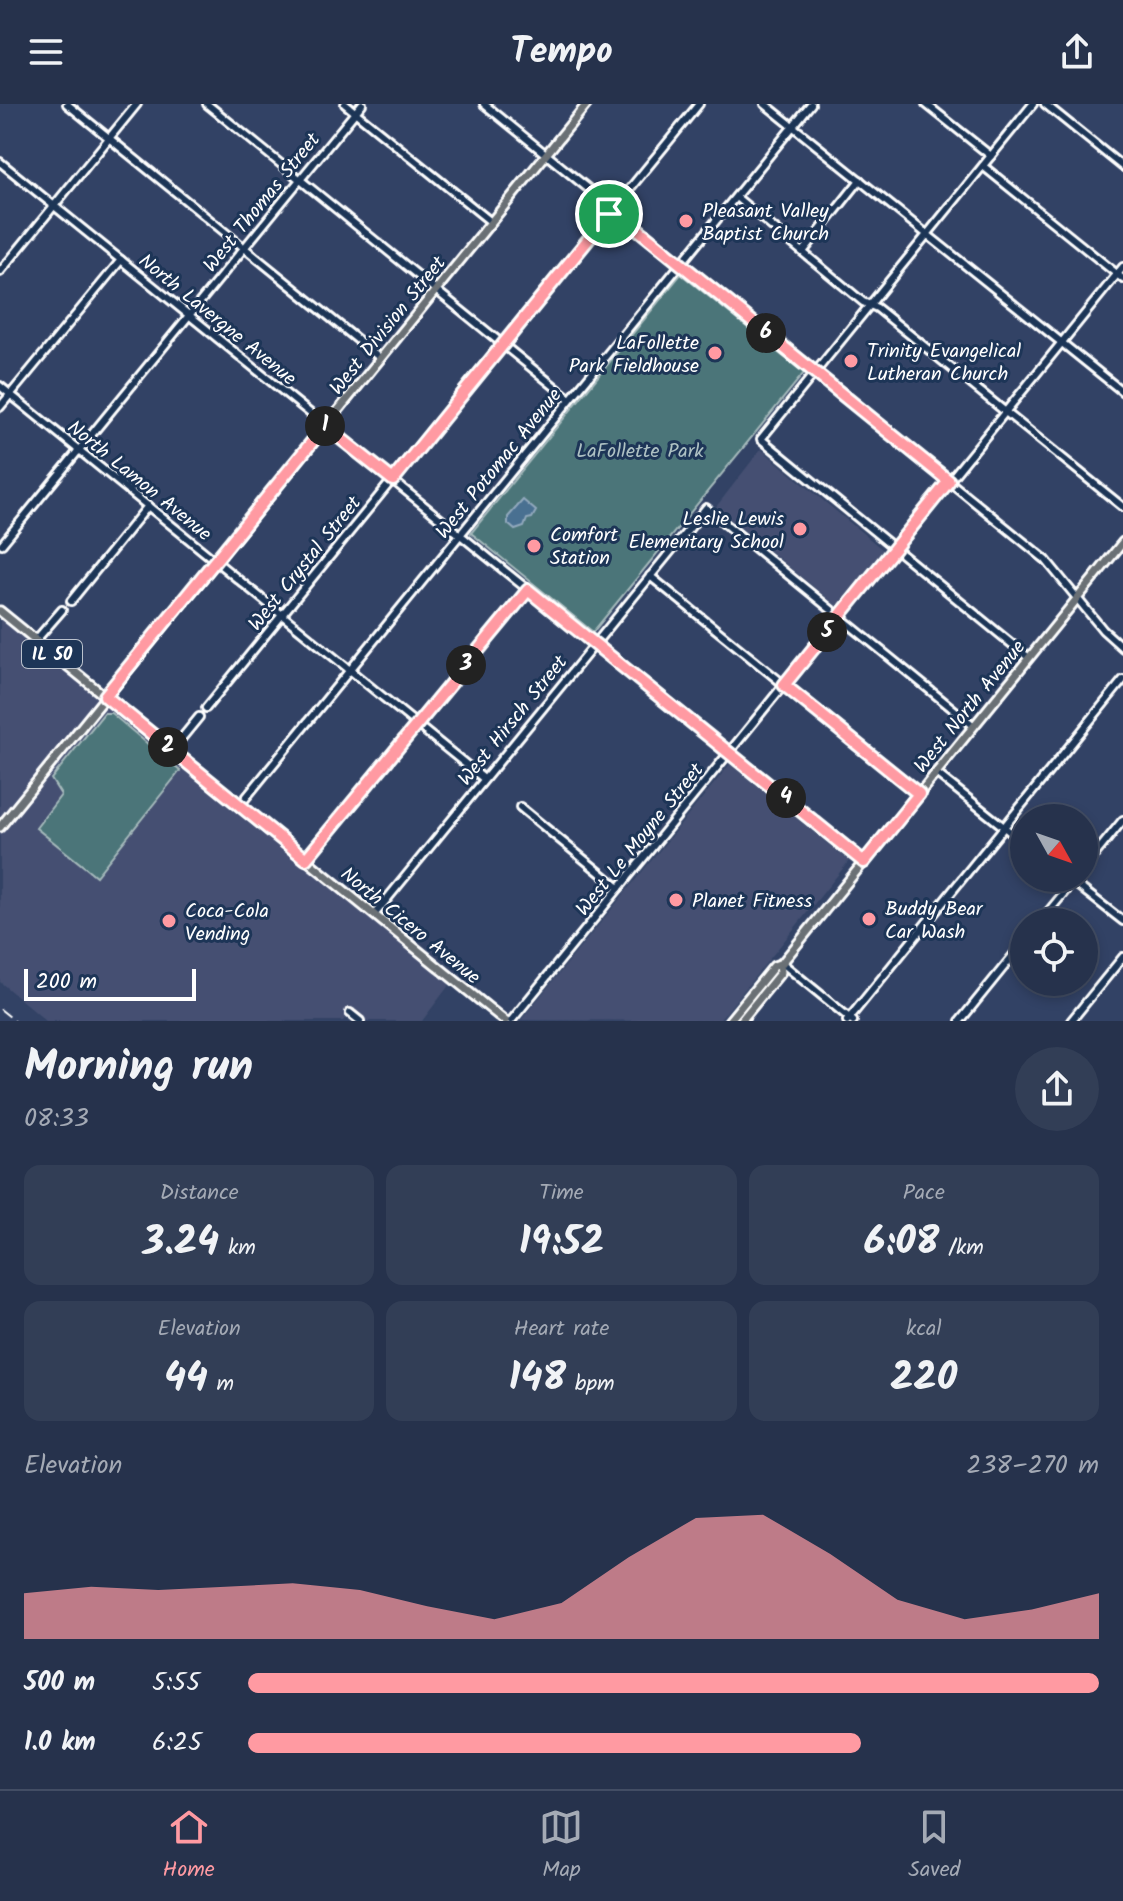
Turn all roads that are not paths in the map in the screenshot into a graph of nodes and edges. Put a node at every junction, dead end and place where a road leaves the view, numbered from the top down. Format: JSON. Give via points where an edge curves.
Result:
{"nodes":[{"id":1,"x":67,"y":104,"type":"edge"},
{"id":2,"x":137,"y":104,"type":"edge"},
{"id":3,"x":207,"y":104,"type":"edge"},
{"id":4,"x":345,"y":104,"type":"edge"},
{"id":5,"x":362,"y":104,"type":"edge"},
{"id":6,"x":484,"y":104,"type":"edge"},
{"id":7,"x":587,"y":104,"type":"edge"},
{"id":8,"x":699,"y":104,"type":"edge"},
{"id":9,"x":765,"y":104,"type":"edge"},
{"id":10,"x":811,"y":104,"type":"edge"},
{"id":11,"x":926,"y":104,"type":"edge"},
{"id":12,"x":1033,"y":104,"type":"edge"},
{"id":13,"x":1045,"y":104,"type":"edge"},
{"id":14,"x":355,"y":112,"type":"junction"},
{"id":15,"x":793,"y":126,"type":"junction"},
{"id":16,"x":109,"y":138,"type":"junction"},
{"id":17,"x":546,"y":155,"type":"junction"},
{"id":18,"x":991,"y":156,"type":"junction"},
{"id":19,"x":0,"y":162,"type":"edge"},
{"id":20,"x":983,"y":166,"type":"junction"},
{"id":21,"x":1123,"y":167,"type":"edge"},
{"id":22,"x":300,"y":179,"type":"junction"},
{"id":23,"x":860,"y":180,"type":"junction"},
{"id":24,"x":736,"y":197,"type":"junction"},
{"id":25,"x":53,"y":206,"type":"junction"},
{"id":26,"x":613,"y":209,"type":"junction"},
{"id":27,"x":491,"y":222,"type":"junction"},
{"id":28,"x":927,"y":234,"type":"junction"},
{"id":29,"x":244,"y":248,"type":"junction"},
{"id":30,"x":803,"y":252,"type":"junction"},
{"id":31,"x":121,"y":260,"type":"junction"},
{"id":32,"x":681,"y":264,"type":"junction"},
{"id":33,"x":1123,"y":267,"type":"edge"},
{"id":34,"x":0,"y":272,"type":"edge"},
{"id":35,"x":1120,"y":277,"type":"edge"},
{"id":36,"x":436,"y":290,"type":"junction"},
{"id":37,"x":870,"y":305,"type":"junction"},
{"id":38,"x":189,"y":316,"type":"junction"},
{"id":39,"x":1062,"y":342,"type":"junction"},
{"id":40,"x":503,"y":344,"type":"junction"},
{"id":41,"x":380,"y":358,"type":"junction"},
{"id":42,"x":815,"y":372,"type":"junction"},
{"id":43,"x":0,"y":386,"type":"edge"},
{"id":44,"x":1123,"y":392,"type":"edge"},
{"id":45,"x":10,"y":395,"type":"junction"},
{"id":46,"x":570,"y":399,"type":"junction"},
{"id":47,"x":0,"y":407,"type":"edge"},
{"id":48,"x":1006,"y":411,"type":"junction"},
{"id":49,"x":325,"y":426,"type":"junction"},
{"id":50,"x":79,"y":450,"type":"junction"},
{"id":51,"x":393,"y":480,"type":"junction"},
{"id":52,"x":949,"y":481,"type":"junction"},
{"id":53,"x":148,"y":506,"type":"junction"},
{"id":54,"x":1123,"y":507,"type":"edge"},
{"id":55,"x":460,"y":534,"type":"junction"},
{"id":56,"x":1123,"y":542,"type":"edge"},
{"id":57,"x":2,"y":544,"type":"dead end"},
{"id":58,"x":894,"y":549,"type":"junction"},
{"id":59,"x":215,"y":561,"type":"junction"},
{"id":60,"x":650,"y":576,"type":"junction"},
{"id":61,"x":528,"y":590,"type":"junction"},
{"id":62,"x":1077,"y":599,"type":"junction"},
{"id":63,"x":71,"y":601,"type":"dead end"},
{"id":64,"x":62,"y":610,"type":"dead end"},
{"id":65,"x":0,"y":611,"type":"edge"},
{"id":66,"x":282,"y":616,"type":"junction"},
{"id":67,"x":839,"y":617,"type":"junction"},
{"id":68,"x":36,"y":640,"type":"junction"},
{"id":69,"x":595,"y":644,"type":"junction"},
{"id":70,"x":1123,"y":648,"type":"edge"},
{"id":71,"x":1029,"y":658,"type":"junction"},
{"id":72,"x":350,"y":670,"type":"junction"},
{"id":73,"x":1123,"y":680,"type":"edge"},
{"id":74,"x":784,"y":685,"type":"junction"},
{"id":75,"x":105,"y":696,"type":"junction"},
{"id":76,"x":206,"y":708,"type":"dead end"},
{"id":77,"x":199,"y":717,"type":"dead end"},
{"id":78,"x":417,"y":725,"type":"junction"},
{"id":79,"x":974,"y":726,"type":"junction"},
{"id":80,"x":172,"y":750,"type":"junction"},
{"id":81,"x":729,"y":753,"type":"junction"},
{"id":82,"x":936,"y":773,"type":"junction"},
{"id":83,"x":484,"y":779,"type":"junction"},
{"id":84,"x":919,"y":794,"type":"junction"},
{"id":85,"x":240,"y":805,"type":"junction"},
{"id":86,"x":520,"y":807,"type":"dead end"},
{"id":87,"x":1123,"y":820,"type":"edge"},
{"id":88,"x":0,"y":827,"type":"edge"},
{"id":89,"x":1004,"y":827,"type":"junction"},
{"id":90,"x":1010,"y":832,"type":"edge"},
{"id":91,"x":1098,"y":851,"type":"edge"},
{"id":92,"x":306,"y":859,"type":"junction"},
{"id":93,"x":864,"y":862,"type":"junction"},
{"id":94,"x":619,"y":888,"type":"junction"},
{"id":95,"x":1088,"y":892,"type":"edge"},
{"id":96,"x":374,"y":915,"type":"junction"},
{"id":97,"x":1123,"y":921,"type":"edge"},
{"id":98,"x":1123,"y":957,"type":"edge"},
{"id":99,"x":1010,"y":959,"type":"edge"},
{"id":100,"x":781,"y":964,"type":"junction"},
{"id":101,"x":350,"y":1013,"type":"dead end"},
{"id":102,"x":850,"y":1020,"type":"edge"},
{"id":103,"x":360,"y":1021,"type":"edge"},
{"id":104,"x":505,"y":1021,"type":"edge"},
{"id":105,"x":511,"y":1021,"type":"edge"},
{"id":106,"x":729,"y":1021,"type":"edge"},
{"id":107,"x":741,"y":1021,"type":"edge"},
{"id":108,"x":960,"y":1021,"type":"edge"},
{"id":109,"x":1071,"y":1021,"type":"edge"}],
"edges":[{"from":1,"to":16,"type":"street"},
{"from":2,"to":16,"type":"street"},
{"from":3,"to":22,"type":"street"},
{"from":4,"to":14,"type":"street"},
{"from":5,"to":14,"type":"street","name":"West Thomas Street"},
{"from":6,"to":17,"type":"street"},
{"from":7,"to":17,"type":"main road","name":"West Division Street"},
{"from":8,"to":26,"type":"street","name":"West Crystal Street"},
{"from":9,"to":15,"type":"street"},
{"from":10,"to":15,"type":"street","name":"West Potomac Avenue"},
{"from":11,"to":18,"type":"street"},
{"from":12,"to":18,"type":"street"},
{"from":13,"to":21,"type":"street"},
{"from":14,"to":22,"type":"street","name":"West Thomas Street"},
{"from":14,"to":27,"type":"street"},
{"from":15,"to":23,"type":"street"},
{"from":15,"to":24,"type":"street","name":"West Potomac Avenue"},
{"from":16,"to":25,"type":"street"},
{"from":16,"to":29,"type":"street"},
{"from":17,"to":26,"type":"street"},
{"from":17,"to":27,"type":"main road","name":"West Division Street"},
{"from":18,"to":20,"type":"street"},
{"from":19,"to":25,"type":"street","name":"North Lavergne Avenue"},
{"from":20,"to":28,"type":"street"},
{"from":20,"to":35,"type":"street"},
{"from":22,"to":29,"type":"street","name":"West Thomas Street"},
{"from":22,"to":36,"type":"street"},
{"from":23,"to":28,"type":"street"},
{"from":23,"to":30,"type":"street"},
{"from":24,"to":30,"type":"street"},
{"from":24,"to":32,"type":"street","name":"West Potomac Avenue"},
{"from":25,"to":31,"type":"street","name":"North Lavergne Avenue"},
{"from":25,"to":34,"type":"street"},
{"from":26,"to":32,"type":"street"},
{"from":26,"to":40,"type":"street","name":"West Crystal Street"},
{"from":27,"to":36,"type":"main road","name":"West Division Street"},
{"from":28,"to":37,"type":"street"},
{"from":28,"to":39,"type":"street"},
{"from":29,"to":38,"type":"street","name":"West Thomas Street"},
{"from":29,"to":41,"type":"street"},
{"from":30,"to":37,"type":"street"},
{"from":31,"to":38,"type":"street","name":"North Lavergne Avenue"},
{"from":31,"to":45,"type":"street"},
{"from":32,"to":42,"type":"street"},
{"from":32,"to":46,"type":"street","name":"West Potomac Avenue"},
{"from":33,"to":35,"type":"street","name":"West Le Moyne Street"},
{"from":35,"to":39,"type":"street","name":"West Le Moyne Street"},
{"from":36,"to":40,"type":"street"},
{"from":36,"to":41,"type":"main road","name":"West Division Street"},
{"from":37,"to":42,"type":"street"},
{"from":37,"to":48,"type":"street"},
{"from":38,"to":49,"type":"street","name":"North Lavergne Avenue"},
{"from":38,"to":50,"type":"street","name":"West Thomas Street"},
{"from":39,"to":44,"type":"street"},
{"from":39,"to":48,"type":"street","name":"West Le Moyne Street"},
{"from":40,"to":46,"type":"street"},
{"from":40,"to":51,"type":"street","name":"West Crystal Street"},
{"from":41,"to":49,"type":"main road","name":"West Division Street"},
{"from":42,"to":52,"type":"street"},
{"from":42,"to":58,"type":"street","via":[[761,439]]},
{"from":43,"to":45,"type":"street","name":"North Lamon Avenue"},
{"from":45,"to":47,"type":"street"},
{"from":45,"to":50,"type":"street","name":"North Lamon Avenue"},
{"from":46,"to":55,"type":"street","name":"West Potomac Avenue"},
{"from":48,"to":52,"type":"street","name":"West Le Moyne Street"},
{"from":48,"to":54,"type":"street"},
{"from":49,"to":51,"type":"street","name":"North Lavergne Avenue"},
{"from":49,"to":59,"type":"main road","name":"West Division Street"},
{"from":50,"to":53,"type":"street","name":"North Lamon Avenue"},
{"from":50,"to":57,"type":"street","name":"West Thomas Street"},
{"from":51,"to":55,"type":"street","name":"North Lavergne Avenue"},
{"from":51,"to":66,"type":"street","name":"West Crystal Street"},
{"from":52,"to":58,"type":"street","name":"West Le Moyne Street"},
{"from":52,"to":62,"type":"street","via":[[1046,560]]},
{"from":53,"to":59,"type":"street","name":"North Lamon Avenue"},
{"from":53,"to":63,"type":"street"},
{"from":55,"to":61,"type":"street","name":"North Lavergne Avenue"},
{"from":55,"to":72,"type":"street","name":"West Potomac Avenue"},
{"from":56,"to":62,"type":"main road","name":"West North Avenue"},
{"from":58,"to":67,"type":"street","name":"West Le Moyne Street"},
{"from":58,"to":71,"type":"street"},
{"from":59,"to":66,"type":"street","name":"North Lamon Avenue"},
{"from":59,"to":75,"type":"main road","name":"West Division Street"},
{"from":60,"to":67,"type":"street","name":"West Hirsch Street","via":[[706,508]]},
{"from":60,"to":69,"type":"street","name":"West Hirsch Street"},
{"from":60,"to":74,"type":"street"},
{"from":61,"to":69,"type":"street","name":"North Lavergne Avenue"},
{"from":61,"to":78,"type":"street"},
{"from":62,"to":70,"type":"street"},
{"from":62,"to":71,"type":"main road","name":"West North Avenue"},
{"from":64,"to":68,"type":"street"},
{"from":65,"to":68,"type":"main road","name":"North Cicero Avenue","number":"IL 50"},
{"from":66,"to":72,"type":"street","name":"North Lamon Avenue"},
{"from":66,"to":76,"type":"street","name":"West Crystal Street"},
{"from":67,"to":74,"type":"street","name":"West Le Moyne Street"},
{"from":67,"to":79,"type":"street"},
{"from":68,"to":75,"type":"main road","name":"North Cicero Avenue","number":"IL 50"},
{"from":69,"to":81,"type":"street","name":"North Lavergne Avenue"},
{"from":69,"to":83,"type":"street","name":"West Hirsch Street"},
{"from":71,"to":79,"type":"main road","name":"West North Avenue"},
{"from":72,"to":78,"type":"street","name":"North Lamon Avenue"},
{"from":72,"to":85,"type":"street","name":"West Potomac Avenue"},
{"from":73,"to":89,"type":"street"},
{"from":74,"to":81,"type":"street","name":"West Le Moyne Street"},
{"from":74,"to":84,"type":"street"},
{"from":75,"to":80,"type":"main road","name":"North Cicero Avenue","number":"IL 50"},
{"from":75,"to":88,"type":"main road","name":"West Division Street"},
{"from":77,"to":80,"type":"street"},
{"from":78,"to":83,"type":"street","name":"North Lamon Avenue"},
{"from":78,"to":92,"type":"street"},
{"from":79,"to":82,"type":"main road","name":"West North Avenue"},
{"from":80,"to":85,"type":"main road","name":"North Cicero Avenue","number":"IL 50"},
{"from":81,"to":93,"type":"street","name":"North Lavergne Avenue"},
{"from":81,"to":94,"type":"street","name":"West Le Moyne Street"},
{"from":82,"to":84,"type":"main road","name":"West North Avenue"},
{"from":82,"to":89,"type":"street"},
{"from":83,"to":96,"type":"street","name":"West Hirsch Street"},
{"from":84,"to":93,"type":"main road","name":"West North Avenue"},
{"from":85,"to":92,"type":"main road","name":"North Cicero Avenue","number":"IL 50"},
{"from":86,"to":94,"type":"street"},
{"from":87,"to":91,"type":"street"},
{"from":89,"to":90,"type":"street"},
{"from":89,"to":102,"type":"street"},
{"from":92,"to":96,"type":"main road","name":"North Cicero Avenue","number":"IL 50"},
{"from":93,"to":100,"type":"main road","name":"West North Avenue"},
{"from":94,"to":105,"type":"street","name":"West Le Moyne Street"},
{"from":95,"to":97,"type":"street"},
{"from":96,"to":104,"type":"main road","name":"North Cicero Avenue","number":"IL 50"},
{"from":98,"to":109,"type":"street"},
{"from":99,"to":108,"type":"street"},
{"from":100,"to":102,"type":"street"},
{"from":100,"to":106,"type":"main road","name":"West North Avenue"},
{"from":100,"to":107,"type":"main road","name":"West North Avenue","via":[[781,972]]},
{"from":101,"to":103,"type":"street"}]}
